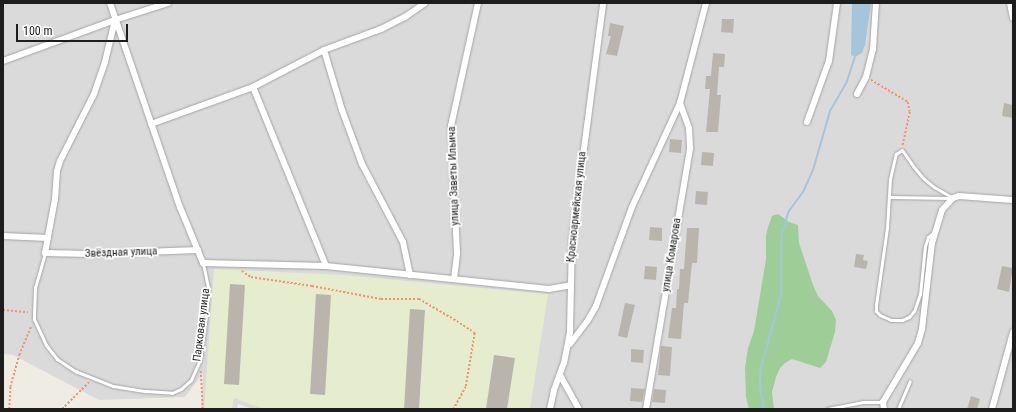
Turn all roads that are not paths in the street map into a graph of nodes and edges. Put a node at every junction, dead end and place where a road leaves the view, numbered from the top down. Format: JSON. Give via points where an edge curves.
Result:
{"nodes":[{"id":1,"x":110,"y":3,"type":"edge"},
{"id":2,"x":168,"y":3,"type":"edge"},
{"id":3,"x":425,"y":3,"type":"edge"},
{"id":4,"x":478,"y":3,"type":"edge"},
{"id":5,"x":603,"y":3,"type":"edge"},
{"id":6,"x":706,"y":3,"type":"edge"},
{"id":7,"x":837,"y":3,"type":"edge"},
{"id":8,"x":876,"y":3,"type":"edge"},
{"id":9,"x":1010,"y":3,"type":"edge"},
{"id":10,"x":1013,"y":18,"type":"edge"},
{"id":11,"x":115,"y":20,"type":"junction"},
{"id":12,"x":324,"y":50,"type":"junction"},
{"id":13,"x":3,"y":61,"type":"edge"},
{"id":14,"x":253,"y":87,"type":"junction"},
{"id":15,"x":857,"y":94,"type":"dead end"},
{"id":16,"x":680,"y":103,"type":"junction"},
{"id":17,"x":807,"y":122,"type":"dead end"},
{"id":18,"x":151,"y":124,"type":"junction"},
{"id":19,"x":889,"y":197,"type":"junction"},
{"id":20,"x":953,"y":198,"type":"junction"},
{"id":21,"x":1013,"y":200,"type":"edge"},
{"id":22,"x":935,"y":231,"type":"junction"},
{"id":23,"x":3,"y":236,"type":"edge"},
{"id":24,"x":48,"y":238,"type":"junction"},
{"id":25,"x":198,"y":250,"type":"junction"},
{"id":26,"x":45,"y":253,"type":"junction"},
{"id":27,"x":203,"y":262,"type":"junction"},
{"id":28,"x":326,"y":266,"type":"junction"},
{"id":29,"x":410,"y":275,"type":"junction"},
{"id":30,"x":454,"y":279,"type":"junction"},
{"id":31,"x":571,"y":285,"type":"junction"},
{"id":32,"x":1013,"y":332,"type":"edge"},
{"id":33,"x":568,"y":345,"type":"junction"},
{"id":34,"x":560,"y":376,"type":"junction"},
{"id":35,"x":910,"y":381,"type":"dead end"},
{"id":36,"x":883,"y":402,"type":"junction"},
{"id":37,"x":550,"y":409,"type":"edge"},
{"id":38,"x":579,"y":409,"type":"edge"},
{"id":39,"x":646,"y":409,"type":"edge"},
{"id":40,"x":827,"y":409,"type":"edge"},
{"id":41,"x":884,"y":409,"type":"edge"},
{"id":42,"x":898,"y":409,"type":"edge"},
{"id":43,"x":992,"y":409,"type":"edge"}],
"edges":[{"from":1,"to":11,"type":"street","name":"Парковая улица"},
{"from":2,"to":11,"type":"street"},
{"from":3,"to":12,"type":"street","via":[[381,29]]},
{"from":4,"to":30,"type":"street","name":"улица Заветы Ильича","via":[[450,126],[457,253]]},
{"from":5,"to":31,"type":"street","name":"Красноармейская улица","via":[[572,232]]},
{"from":6,"to":16,"type":"street"},
{"from":7,"to":17,"type":"street","via":[[829,61]]},
{"from":8,"to":15,"type":"street","via":[[873,49],[866,77]]},
{"from":9,"to":10,"type":"street"},
{"from":11,"to":13,"type":"street"},
{"from":11,"to":18,"type":"street","name":"Парковая улица"},
{"from":11,"to":24,"type":"street","name":"Парковая улица","via":[[105,62],[93,96],[60,161]]},
{"from":12,"to":14,"type":"street"},
{"from":12,"to":29,"type":"street","via":[[362,164],[402,242]]},
{"from":14,"to":18,"type":"street"},
{"from":14,"to":28,"type":"street"},
{"from":16,"to":33,"type":"street","via":[[632,207],[596,306]]},
{"from":16,"to":39,"type":"street","name":"улица Комарова","via":[[689,128],[690,148]]},
{"from":18,"to":25,"type":"street","name":"Парковая улица"},
{"from":19,"to":20,"type":"lane"},
{"from":19,"to":20,"type":"lane","via":[[894,159],[898,151],[902,150],[924,178]]},
{"from":19,"to":22,"type":"lane","via":[[876,305],[876,311],[880,315],[891,320],[902,320],[914,311],[919,299],[925,246],[928,237]]},
{"from":20,"to":21,"type":"street","via":[[968,195]]},
{"from":20,"to":22,"type":"street","via":[[942,210]]},
{"from":22,"to":36,"type":"street","via":[[918,343]]},
{"from":23,"to":24,"type":"street"},
{"from":24,"to":26,"type":"street","name":"Парковая улица"},
{"from":25,"to":26,"type":"street","name":"Звёздная улица"},
{"from":25,"to":27,"type":"street","name":"Парковая улица"},
{"from":26,"to":27,"type":"lane","name":"Парковая улица","via":[[35,287],[34,320],[57,359],[113,386],[172,393],[191,380],[200,360],[208,287]]},
{"from":27,"to":28,"type":"street"},
{"from":28,"to":29,"type":"street"},
{"from":29,"to":30,"type":"street"},
{"from":30,"to":31,"type":"street","via":[[549,289]]},
{"from":31,"to":33,"type":"street","name":"Красноармейская улица"},
{"from":32,"to":43,"type":"street"},
{"from":33,"to":34,"type":"street","name":"Красноармейская улица"},
{"from":34,"to":37,"type":"street","name":"Красноармейская улица"},
{"from":34,"to":38,"type":"street"},
{"from":35,"to":42,"type":"lane"},
{"from":36,"to":40,"type":"lane","via":[[862,402]]},
{"from":36,"to":41,"type":"street"}]}
